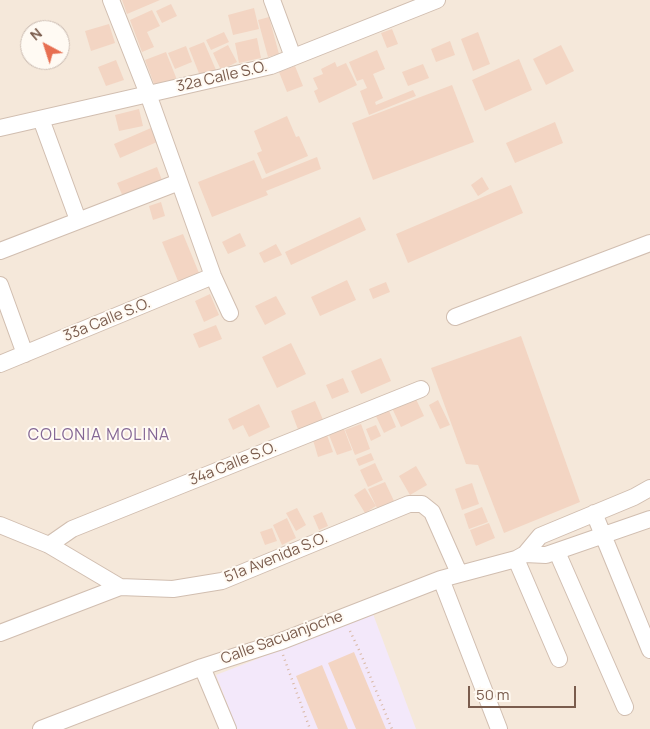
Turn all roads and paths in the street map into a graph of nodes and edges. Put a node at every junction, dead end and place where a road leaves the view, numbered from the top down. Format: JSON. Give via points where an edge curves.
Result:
{"nodes":[{"id":1,"x":111,"y":0,"type":"edge"},
{"id":2,"x":272,"y":0,"type":"edge"},
{"id":3,"x":437,"y":0,"type":"edge"},
{"id":4,"x":293,"y":57,"type":"junction"},
{"id":5,"x":148,"y":94,"type":"junction"},
{"id":6,"x":41,"y":120,"type":"junction"},
{"id":7,"x":0,"y":128,"type":"edge"},
{"id":8,"x":179,"y":182,"type":"junction"},
{"id":9,"x":78,"y":220,"type":"junction"},
{"id":10,"x":650,"y":243,"type":"edge"},
{"id":11,"x":0,"y":251,"type":"edge"},
{"id":12,"x":213,"y":276,"type":"junction"},
{"id":13,"x":0,"y":284,"type":"edge"},
{"id":14,"x":230,"y":314,"type":"dead end"},
{"id":15,"x":455,"y":317,"type":"dead end"},
{"id":16,"x":25,"y":354,"type":"junction"},
{"id":17,"x":0,"y":364,"type":"edge"},
{"id":18,"x":421,"y":389,"type":"dead end"},
{"id":19,"x":650,"y":488,"type":"edge"},
{"id":20,"x":594,"y":513,"type":"junction"},
{"id":21,"x":650,"y":519,"type":"edge"},
{"id":22,"x":0,"y":525,"type":"edge"},
{"id":23,"x":602,"y":536,"type":"junction"},
{"id":24,"x":49,"y":545,"type":"junction"},
{"id":25,"x":557,"y":552,"type":"junction"},
{"id":26,"x":520,"y":556,"type":"junction"},
{"id":27,"x":460,"y":573,"type":"junction"},
{"id":28,"x":441,"y":579,"type":"junction"},
{"id":29,"x":120,"y":587,"type":"junction"},
{"id":30,"x":342,"y":616,"type":"junction"},
{"id":31,"x":0,"y":633,"type":"edge"},
{"id":32,"x":279,"y":642,"type":"junction"},
{"id":33,"x":650,"y":650,"type":"edge"},
{"id":34,"x":559,"y":659,"type":"dead end"},
{"id":35,"x":202,"y":667,"type":"junction"},
{"id":36,"x":625,"y":707,"type":"dead end"},
{"id":37,"x":41,"y":729,"type":"edge"},
{"id":38,"x":228,"y":729,"type":"edge"},
{"id":39,"x":310,"y":729,"type":"edge"},
{"id":40,"x":392,"y":729,"type":"edge"},
{"id":41,"x":498,"y":729,"type":"edge"}],
"edges":[{"from":1,"to":5,"type":"street"},
{"from":2,"to":4,"type":"street"},
{"from":3,"to":4,"type":"street","name":"32a Calle S.O."},
{"from":4,"to":5,"type":"street","name":"32a Calle S.O.","via":[[271,66]]},
{"from":5,"to":6,"type":"street","name":"32a Calle S.O."},
{"from":5,"to":8,"type":"street"},
{"from":6,"to":7,"type":"street","name":"32a Calle S.O."},
{"from":6,"to":9,"type":"street"},
{"from":8,"to":9,"type":"street"},
{"from":8,"to":12,"type":"street"},
{"from":9,"to":11,"type":"street"},
{"from":10,"to":15,"type":"street"},
{"from":12,"to":14,"type":"street"},
{"from":12,"to":16,"type":"street","name":"33a Calle S.O."},
{"from":13,"to":16,"type":"street"},
{"from":16,"to":17,"type":"street","name":"33a Calle S.O."},
{"from":18,"to":24,"type":"street","name":"34a Calle S.O.","via":[[72,529]]},
{"from":19,"to":20,"type":"street"},
{"from":20,"to":23,"type":"street"},
{"from":20,"to":26,"type":"street","via":[[540,536]]},
{"from":21,"to":23,"type":"street","name":"Calle Sacuanjoche"},
{"from":22,"to":24,"type":"street","name":"51a Avenida S.O."},
{"from":23,"to":25,"type":"street","name":"Calle Sacuanjoche"},
{"from":23,"to":33,"type":"street"},
{"from":24,"to":29,"type":"street","name":"51a Avenida S.O."},
{"from":25,"to":26,"type":"street","name":"Calle Sacuanjoche","via":[[546,556]]},
{"from":25,"to":36,"type":"street"},
{"from":26,"to":27,"type":"street","name":"Calle Sacuanjoche"},
{"from":26,"to":34,"type":"street"},
{"from":27,"to":28,"type":"street","name":"Calle Sacuanjoche"},
{"from":27,"to":29,"type":"street","name":"51a Avenida S.O.","via":[[432,512],[422,504],[409,504],[222,581],[173,590]]},
{"from":28,"to":30,"type":"street","name":"Calle Sacuanjoche"},
{"from":28,"to":41,"type":"street"},
{"from":29,"to":31,"type":"street"},
{"from":30,"to":32,"type":"street","name":"Calle Sacuanjoche"},
{"from":30,"to":40,"type":"path"},
{"from":32,"to":35,"type":"street","name":"Calle Sacuanjoche"},
{"from":32,"to":39,"type":"path"},
{"from":35,"to":37,"type":"street","name":"Calle Sacuanjoche"},
{"from":35,"to":38,"type":"street"}]}
